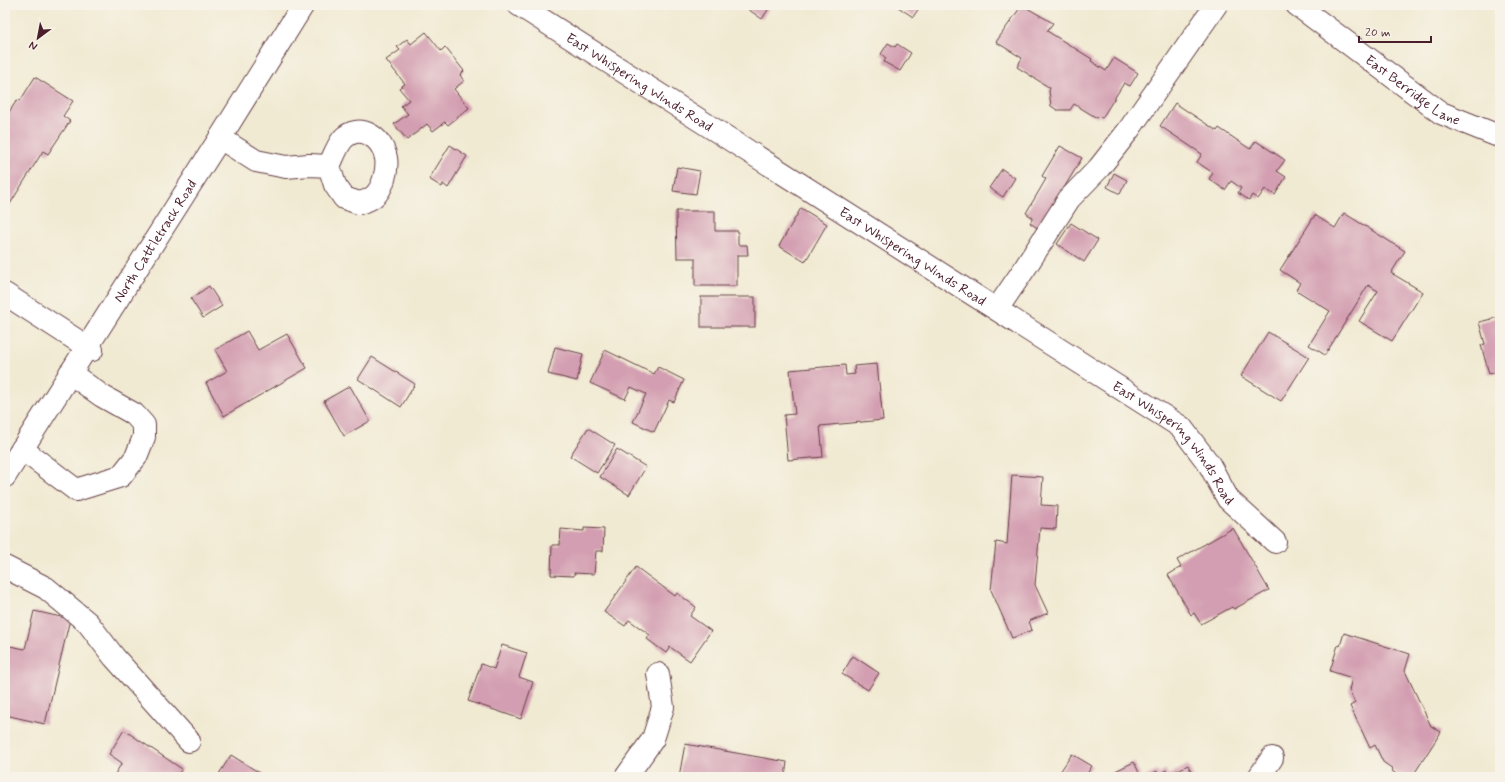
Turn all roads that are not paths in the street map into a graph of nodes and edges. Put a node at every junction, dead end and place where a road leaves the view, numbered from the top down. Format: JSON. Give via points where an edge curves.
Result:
{"nodes":[{"id":1,"x":302,"y":5,"type":"edge"},
{"id":2,"x":519,"y":5,"type":"edge"},
{"id":3,"x":1216,"y":5,"type":"edge"},
{"id":4,"x":1297,"y":5,"type":"edge"},
{"id":5,"x":1496,"y":135,"type":"dead end"},
{"id":6,"x":220,"y":138,"type":"junction"},
{"id":7,"x":329,"y":166,"type":"dead end"},
{"id":8,"x":5,"y":294,"type":"edge"},
{"id":9,"x":997,"y":309,"type":"junction"},
{"id":10,"x":89,"y":348,"type":"junction"},
{"id":11,"x":70,"y":373,"type":"junction"},
{"id":12,"x":22,"y":449,"type":"junction"},
{"id":13,"x":5,"y":476,"type":"edge"},
{"id":14,"x":1275,"y":542,"type":"dead end"},
{"id":15,"x":5,"y":567,"type":"edge"},
{"id":16,"x":658,"y":674,"type":"dead end"},
{"id":17,"x":189,"y":741,"type":"dead end"},
{"id":18,"x":1272,"y":758,"type":"dead end"},
{"id":19,"x":626,"y":777,"type":"edge"},
{"id":20,"x":1259,"y":777,"type":"edge"}],
"edges":[{"from":1,"to":6,"type":"street","name":"North Cattletrack Road"},
{"from":2,"to":9,"type":"street","name":"East Whispering Winds Road"},
{"from":3,"to":9,"type":"street","via":[[1128,131],[1099,168],[1068,199]]},
{"from":4,"to":5,"type":"street","name":"East Berridge Lane","via":[[1441,113]]},
{"from":6,"to":7,"type":"street","via":[[256,161],[286,167]]},
{"from":6,"to":10,"type":"street","name":"North Cattletrack Road"},
{"from":8,"to":10,"type":"street"},
{"from":9,"to":14,"type":"street","name":"East Whispering Winds Road","via":[[1182,427],[1209,464],[1228,498]]},
{"from":10,"to":11,"type":"street","name":"North Cattletrack Road"},
{"from":11,"to":12,"type":"street","name":"North Cattletrack Road"},
{"from":11,"to":12,"type":"street","via":[[102,396],[134,414],[144,425],[144,437],[136,457],[121,476],[76,490]]},
{"from":12,"to":13,"type":"street","name":"North Cattletrack Road"},
{"from":15,"to":17,"type":"street","via":[[46,588],[88,623],[114,657]]},
{"from":16,"to":19,"type":"street","via":[[663,707],[653,739]]},
{"from":18,"to":20,"type":"street"}]}
